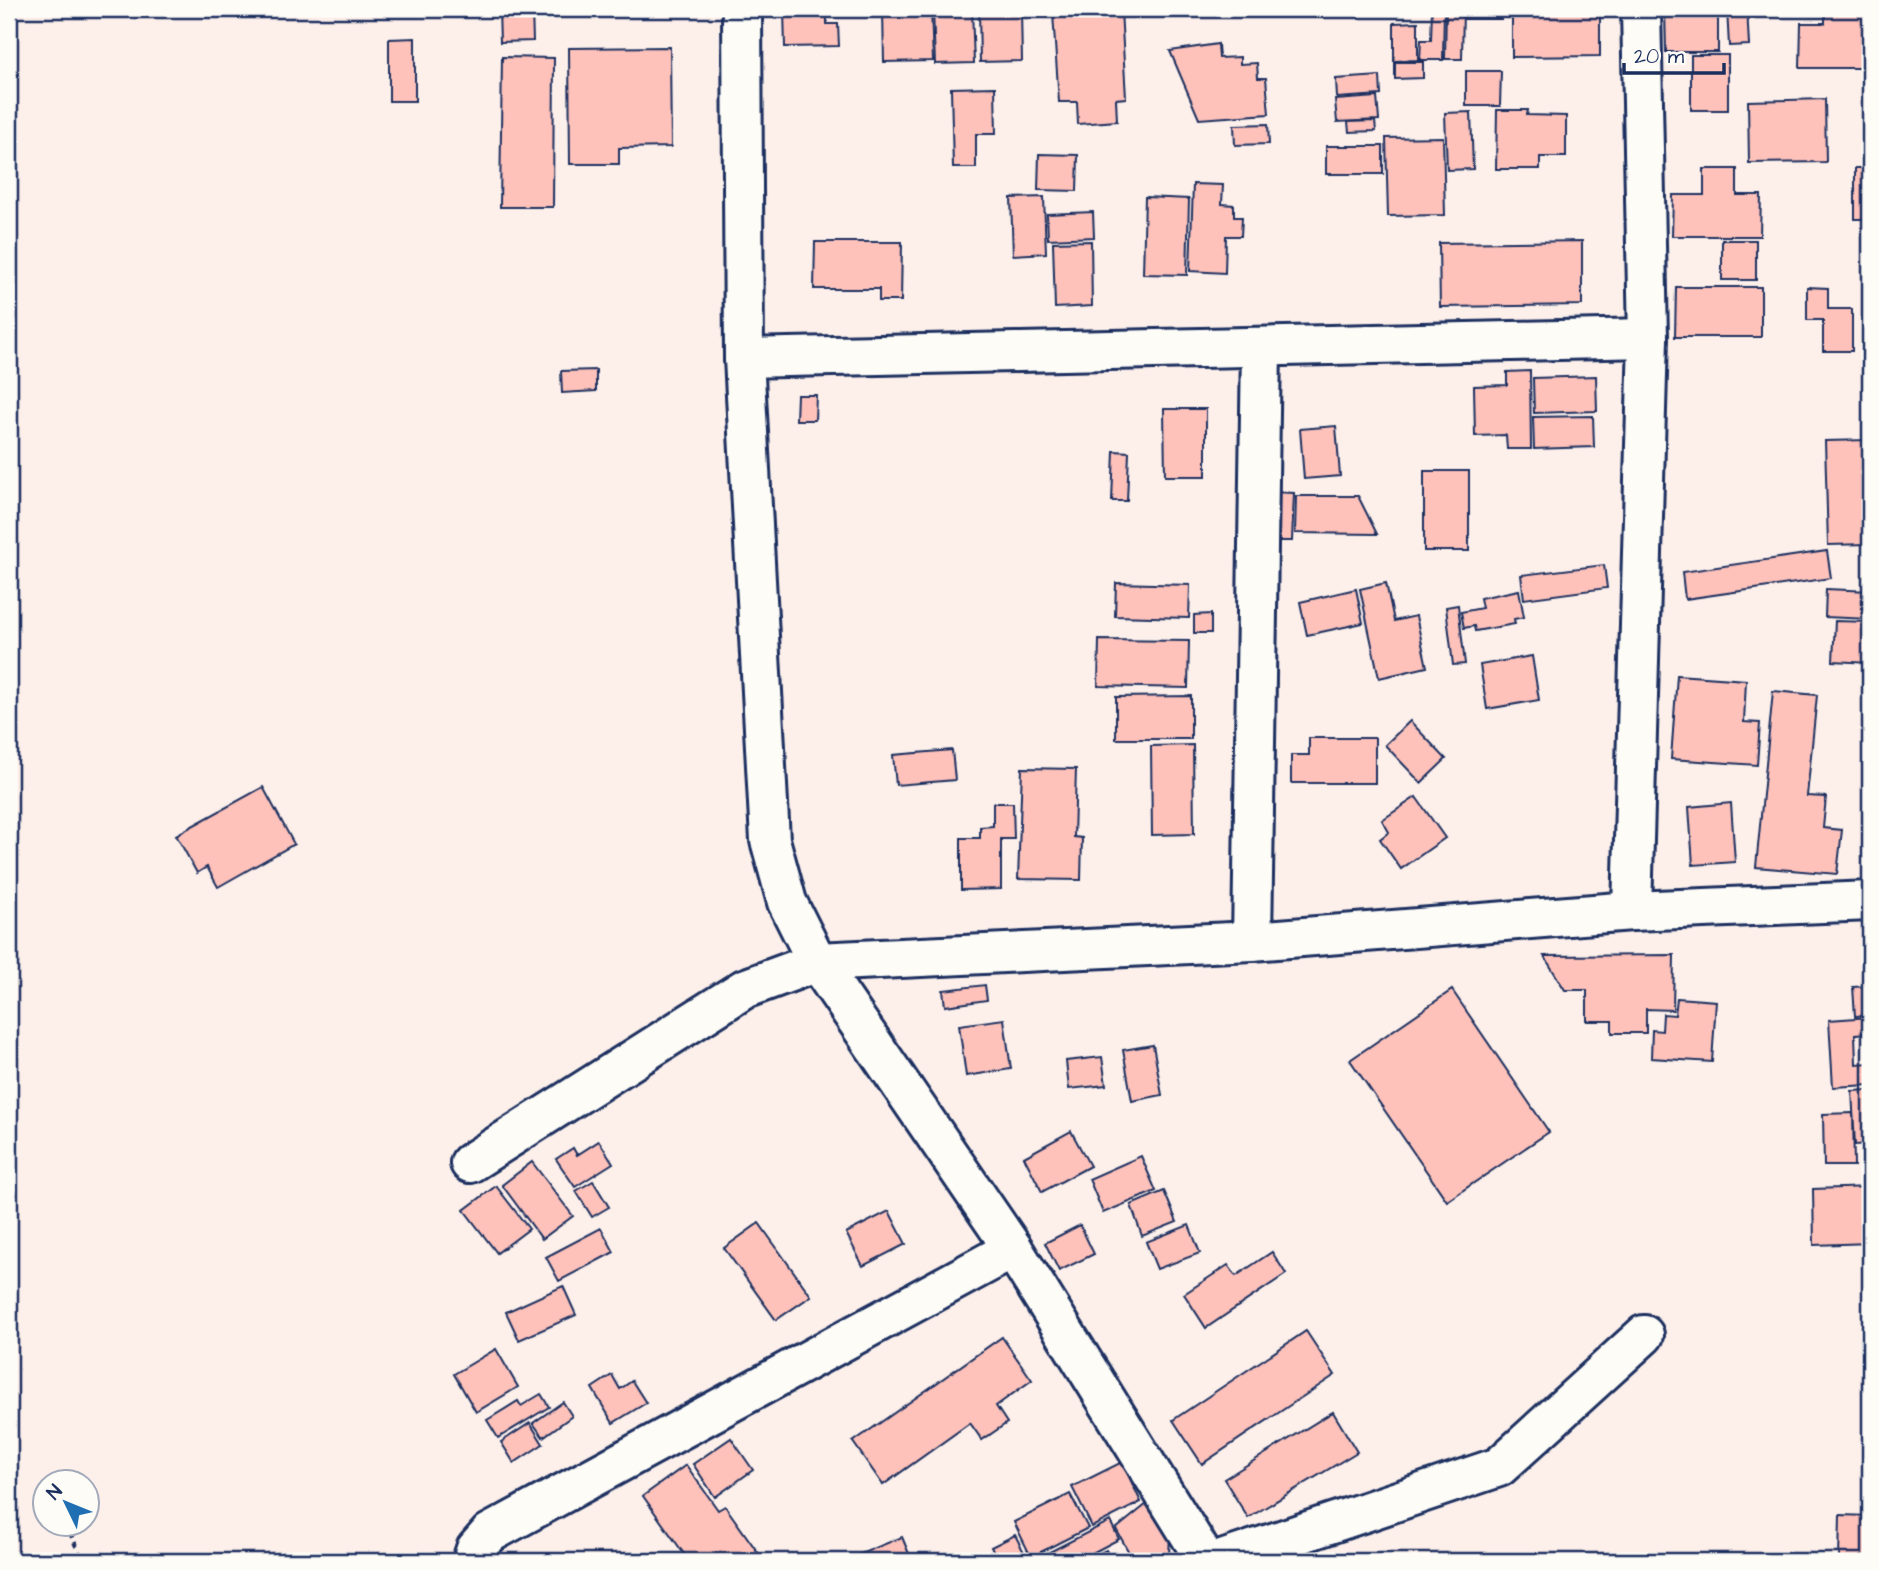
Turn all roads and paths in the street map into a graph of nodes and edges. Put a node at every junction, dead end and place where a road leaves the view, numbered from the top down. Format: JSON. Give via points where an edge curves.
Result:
{"nodes":[{"id":1,"x":742,"y":9,"type":"edge"},
{"id":2,"x":1641,"y":9,"type":"edge"},
{"id":3,"x":1648,"y":338,"type":"junction"},
{"id":4,"x":1261,"y":347,"type":"junction"},
{"id":5,"x":744,"y":358,"type":"junction"},
{"id":6,"x":1870,"y":901,"type":"edge"},
{"id":7,"x":1632,"y":911,"type":"junction"},
{"id":8,"x":1252,"y":941,"type":"junction"},
{"id":9,"x":817,"y":962,"type":"junction"},
{"id":10,"x":470,"y":1163,"type":"dead end"},
{"id":11,"x":1013,"y":1249,"type":"junction"},
{"id":12,"x":1644,"y":1335,"type":"dead end"},
{"id":13,"x":72,"y":1538,"type":"edge"},
{"id":14,"x":83,"y":1561,"type":"edge"},
{"id":15,"x":472,"y":1561,"type":"edge"},
{"id":16,"x":1206,"y":1561,"type":"edge"},
{"id":17,"x":1219,"y":1561,"type":"edge"}],
"edges":[{"from":1,"to":5,"type":"street"},
{"from":2,"to":3,"type":"street"},
{"from":3,"to":4,"type":"street"},
{"from":3,"to":7,"type":"street"},
{"from":4,"to":5,"type":"street"},
{"from":4,"to":8,"type":"street"},
{"from":5,"to":9,"type":"street","via":[[770,840],[787,902]]},
{"from":6,"to":7,"type":"street"},
{"from":7,"to":8,"type":"street"},
{"from":8,"to":9,"type":"street"},
{"from":9,"to":10,"type":"street","via":[[744,989]]},
{"from":9,"to":11,"type":"street"},
{"from":11,"to":15,"type":"street","via":[[490,1533],[475,1549]]},
{"from":11,"to":16,"type":"street"},
{"from":12,"to":17,"type":"street","via":[[1499,1468]]},
{"from":13,"to":14,"type":"path"}]}
